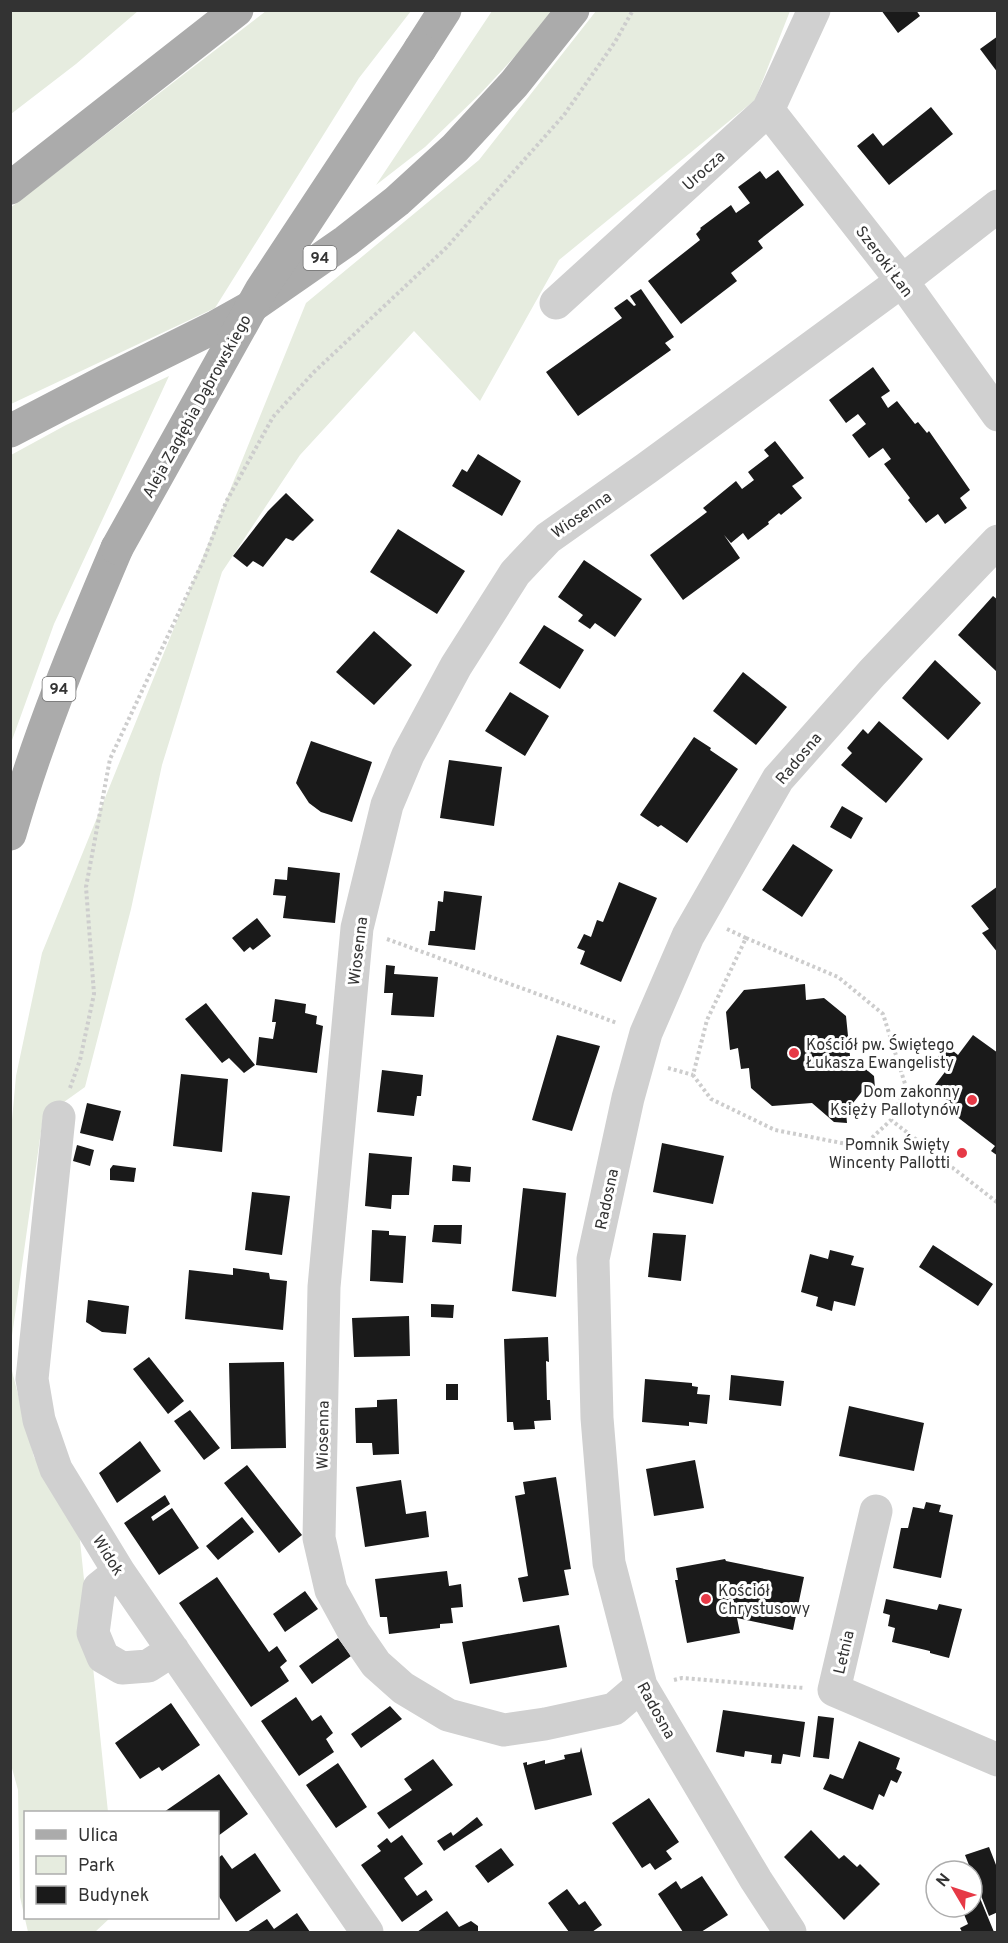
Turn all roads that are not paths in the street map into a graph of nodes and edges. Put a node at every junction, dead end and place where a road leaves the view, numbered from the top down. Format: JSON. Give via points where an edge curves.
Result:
{"nodes":[{"id":1,"x":237,"y":10,"type":"edge"},
{"id":2,"x":445,"y":10,"type":"edge"},
{"id":3,"x":573,"y":10,"type":"edge"},
{"id":4,"x":814,"y":10,"type":"edge"},
{"id":5,"x":768,"y":110,"type":"junction"},
{"id":6,"x":10,"y":188,"type":"edge"},
{"id":7,"x":998,"y":206,"type":"edge"},
{"id":8,"x":902,"y":281,"type":"junction"},
{"id":9,"x":556,"y":303,"type":"dead end"},
{"id":10,"x":998,"y":415,"type":"edge"},
{"id":11,"x":10,"y":431,"type":"edge"},
{"id":12,"x":998,"y":541,"type":"edge"},
{"id":13,"x":10,"y":834,"type":"edge"},
{"id":14,"x":59,"y":1117,"type":"road end"},
{"id":15,"x":876,"y":1511,"type":"dead end"},
{"id":16,"x":119,"y":1572,"type":"junction"},
{"id":17,"x":173,"y":1650,"type":"junction"},
{"id":18,"x":641,"y":1686,"type":"junction"},
{"id":19,"x":998,"y":1760,"type":"edge"},
{"id":20,"x":367,"y":1932,"type":"edge"},
{"id":21,"x":790,"y":1932,"type":"edge"}],
"edges":[{"from":1,"to":6,"type":"main road"},
{"from":2,"to":13,"type":"main road","name":"Aleja Zagłębia Dąbrowskiego","number":"94","bridge":true,"via":[[261,290],[117,549],[66,668]]},
{"from":3,"to":11,"type":"main road","number":"94","via":[[514,84],[455,148],[346,241],[251,307]]},
{"from":4,"to":5,"type":"street","name":"Urocza"},
{"from":5,"to":8,"type":"street","name":"Szeroki Łan"},
{"from":5,"to":9,"type":"street","name":"Urocza"},
{"from":7,"to":8,"type":"street","name":"Wiosenna"},
{"from":8,"to":10,"type":"street","name":"Szeroki Łan"},
{"from":8,"to":18,"type":"street","name":"Wiosenna","via":[[548,538],[515,573],[456,666],[408,755],[387,805],[357,928],[324,1287],[320,1538],[331,1590],[376,1664],[403,1688],[448,1715],[504,1730],[545,1724],[614,1709]]},
{"from":12,"to":18,"type":"street","name":"Radosna","via":[[778,779],[688,936],[646,1033],[593,1259],[597,1418],[609,1563]]},
{"from":14,"to":16,"type":"street","name":"Widok","via":[[32,1379],[39,1420],[56,1469]]},
{"from":15,"to":19,"type":"street","name":"Letnia","via":[[834,1690]]},
{"from":16,"to":17,"type":"street","name":"Widok"},
{"from":16,"to":17,"type":"street","via":[[99,1588],[93,1633],[103,1657],[122,1668],[148,1665]]},
{"from":17,"to":20,"type":"street","name":"Widok"},
{"from":18,"to":21,"type":"street","name":"Radosna"}]}
